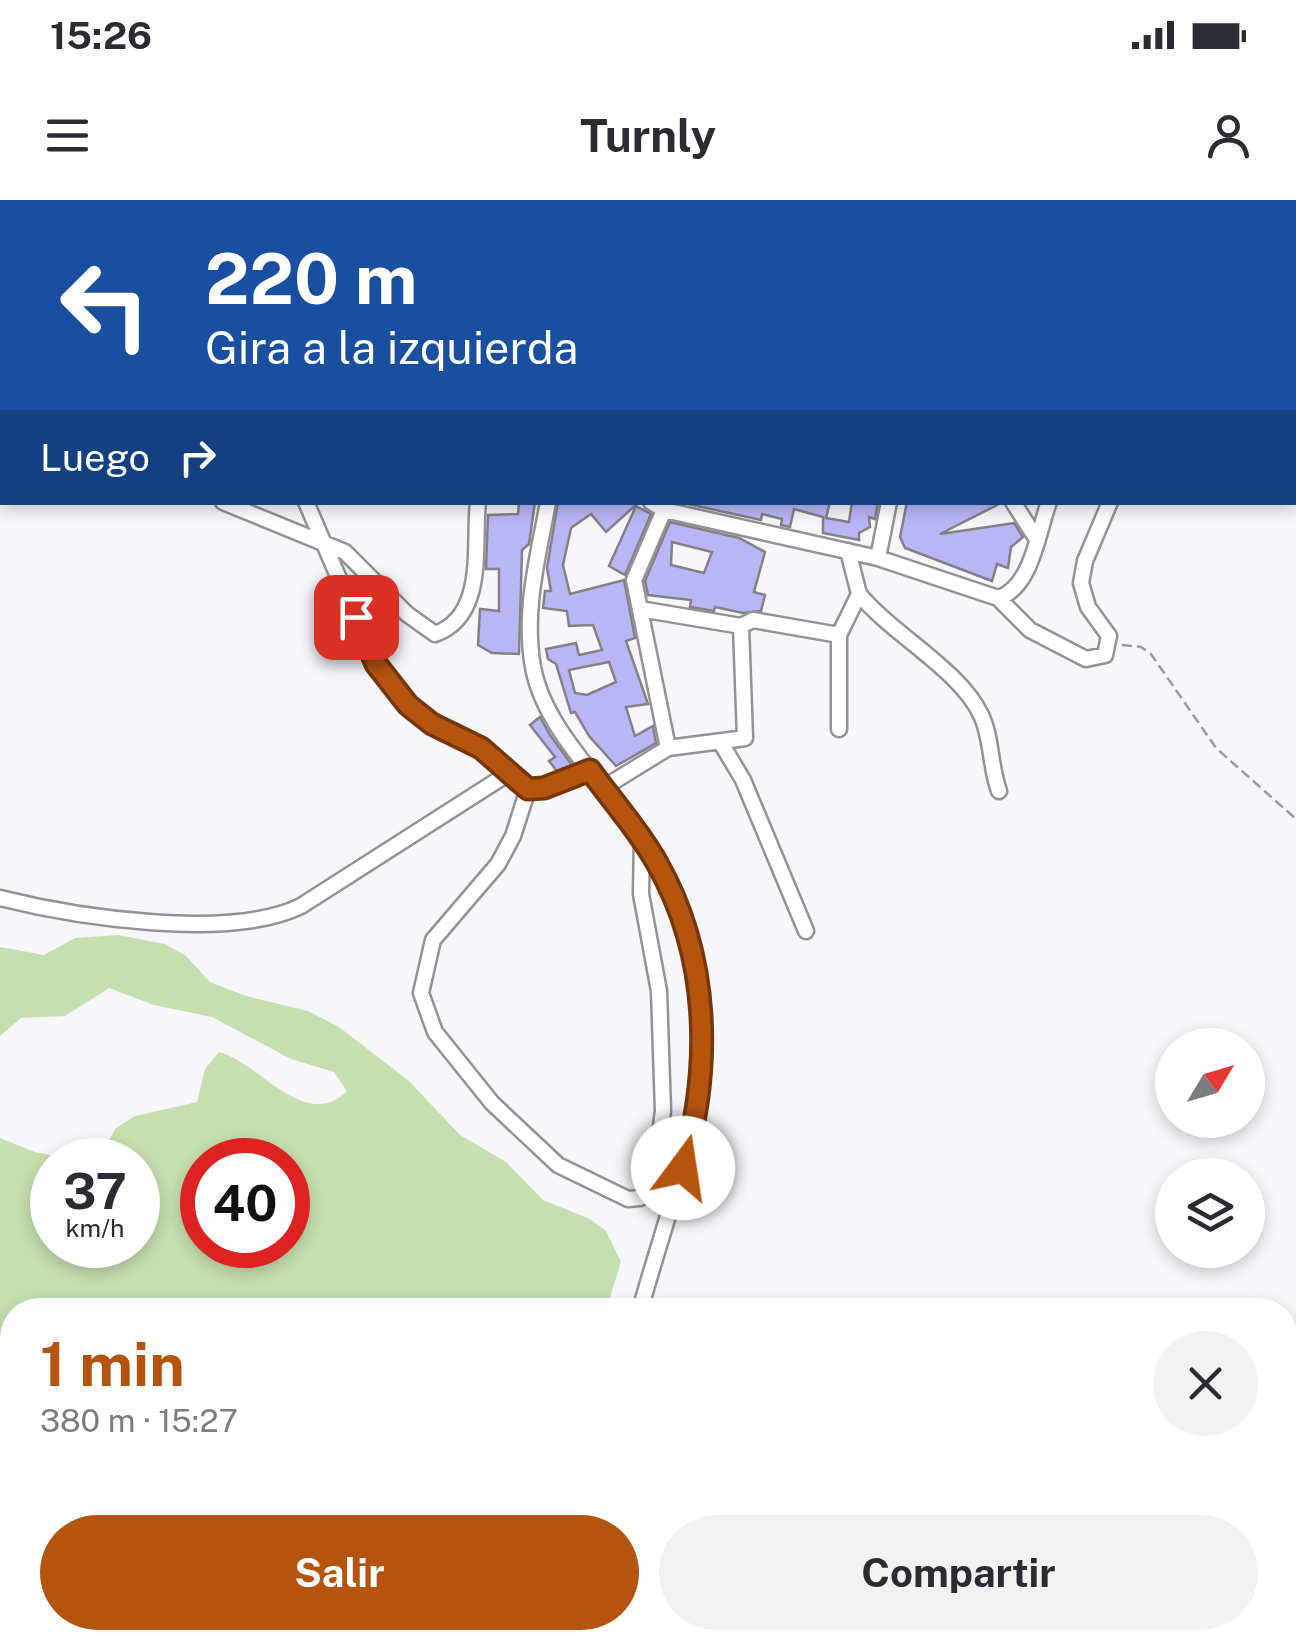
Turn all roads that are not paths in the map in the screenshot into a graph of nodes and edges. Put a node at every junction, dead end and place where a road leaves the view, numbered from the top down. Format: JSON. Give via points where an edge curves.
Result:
{"nodes":[{"id":1,"x":231,"y":505,"type":"edge"},
{"id":2,"x":307,"y":505,"type":"edge"},
{"id":3,"x":478,"y":505,"type":"edge"},
{"id":4,"x":547,"y":505,"type":"edge"},
{"id":5,"x":889,"y":505,"type":"edge"},
{"id":6,"x":1015,"y":505,"type":"edge"},
{"id":7,"x":1048,"y":505,"type":"edge"},
{"id":8,"x":1108,"y":505,"type":"edge"},
{"id":9,"x":657,"y":506,"type":"edge"},
{"id":10,"x":1036,"y":538,"type":"junction"},
{"id":11,"x":324,"y":542,"type":"junction"},
{"id":12,"x":848,"y":551,"type":"junction"},
{"id":13,"x":878,"y":558,"type":"junction"},
{"id":14,"x":858,"y":594,"type":"junction"},
{"id":15,"x":998,"y":598,"type":"junction"},
{"id":16,"x":640,"y":609,"type":"junction"},
{"id":17,"x":742,"y":626,"type":"junction"},
{"id":18,"x":838,"y":634,"type":"junction"},
{"id":19,"x":839,"y":729,"type":"dead end"},
{"id":20,"x":721,"y":743,"type":"junction"},
{"id":21,"x":668,"y":748,"type":"junction"},
{"id":22,"x":509,"y":774,"type":"junction"},
{"id":23,"x":597,"y":779,"type":"junction"},
{"id":24,"x":528,"y":789,"type":"junction"},
{"id":25,"x":999,"y":791,"type":"dead end"},
{"id":26,"x":642,"y":840,"type":"junction"},
{"id":27,"x":0,"y":898,"type":"edge"},
{"id":28,"x":806,"y":931,"type":"dead end"},
{"id":29,"x":644,"y":1298,"type":"edge"}],
"edges":[{"from":1,"to":11,"type":"street"},
{"from":2,"to":11,"type":"street"},
{"from":3,"to":11,"type":"street","via":[[474,589],[438,634],[407,614],[356,560]]},
{"from":4,"to":23,"type":"street","via":[[530,600],[533,669],[544,698]]},
{"from":5,"to":13,"type":"street"},
{"from":6,"to":10,"type":"street"},
{"from":7,"to":10,"type":"street"},
{"from":8,"to":15,"type":"street","via":[[1081,584],[1110,646],[1100,658],[1086,659],[1030,630]]},
{"from":9,"to":12,"type":"street"},
{"from":9,"to":16,"type":"street","via":[[634,580]]},
{"from":10,"to":15,"type":"street","via":[[1020,581]]},
{"from":11,"to":22,"type":"street","via":[[376,664],[397,693]]},
{"from":12,"to":13,"type":"street"},
{"from":12,"to":14,"type":"street"},
{"from":13,"to":15,"type":"street"},
{"from":14,"to":18,"type":"street"},
{"from":14,"to":25,"type":"street","via":[[972,699]]},
{"from":16,"to":17,"type":"street"},
{"from":16,"to":21,"type":"street"},
{"from":17,"to":18,"type":"street","via":[[753,620]]},
{"from":17,"to":20,"type":"street","via":[[747,734]]},
{"from":18,"to":19,"type":"street"},
{"from":20,"to":21,"type":"street"},
{"from":20,"to":28,"type":"street"},
{"from":21,"to":23,"type":"street"},
{"from":22,"to":24,"type":"street"},
{"from":22,"to":27,"type":"street","via":[[301,906],[267,920],[118,920]]},
{"from":23,"to":24,"type":"street"},
{"from":23,"to":26,"type":"street"},
{"from":24,"to":26,"type":"street","via":[[498,864],[432,940],[420,993],[435,1032],[492,1103],[558,1165],[628,1199],[653,1185],[663,1111],[659,991],[641,894]]},
{"from":26,"to":29,"type":"street","via":[[676,902],[690,945],[702,1044],[692,1137]]}]}
